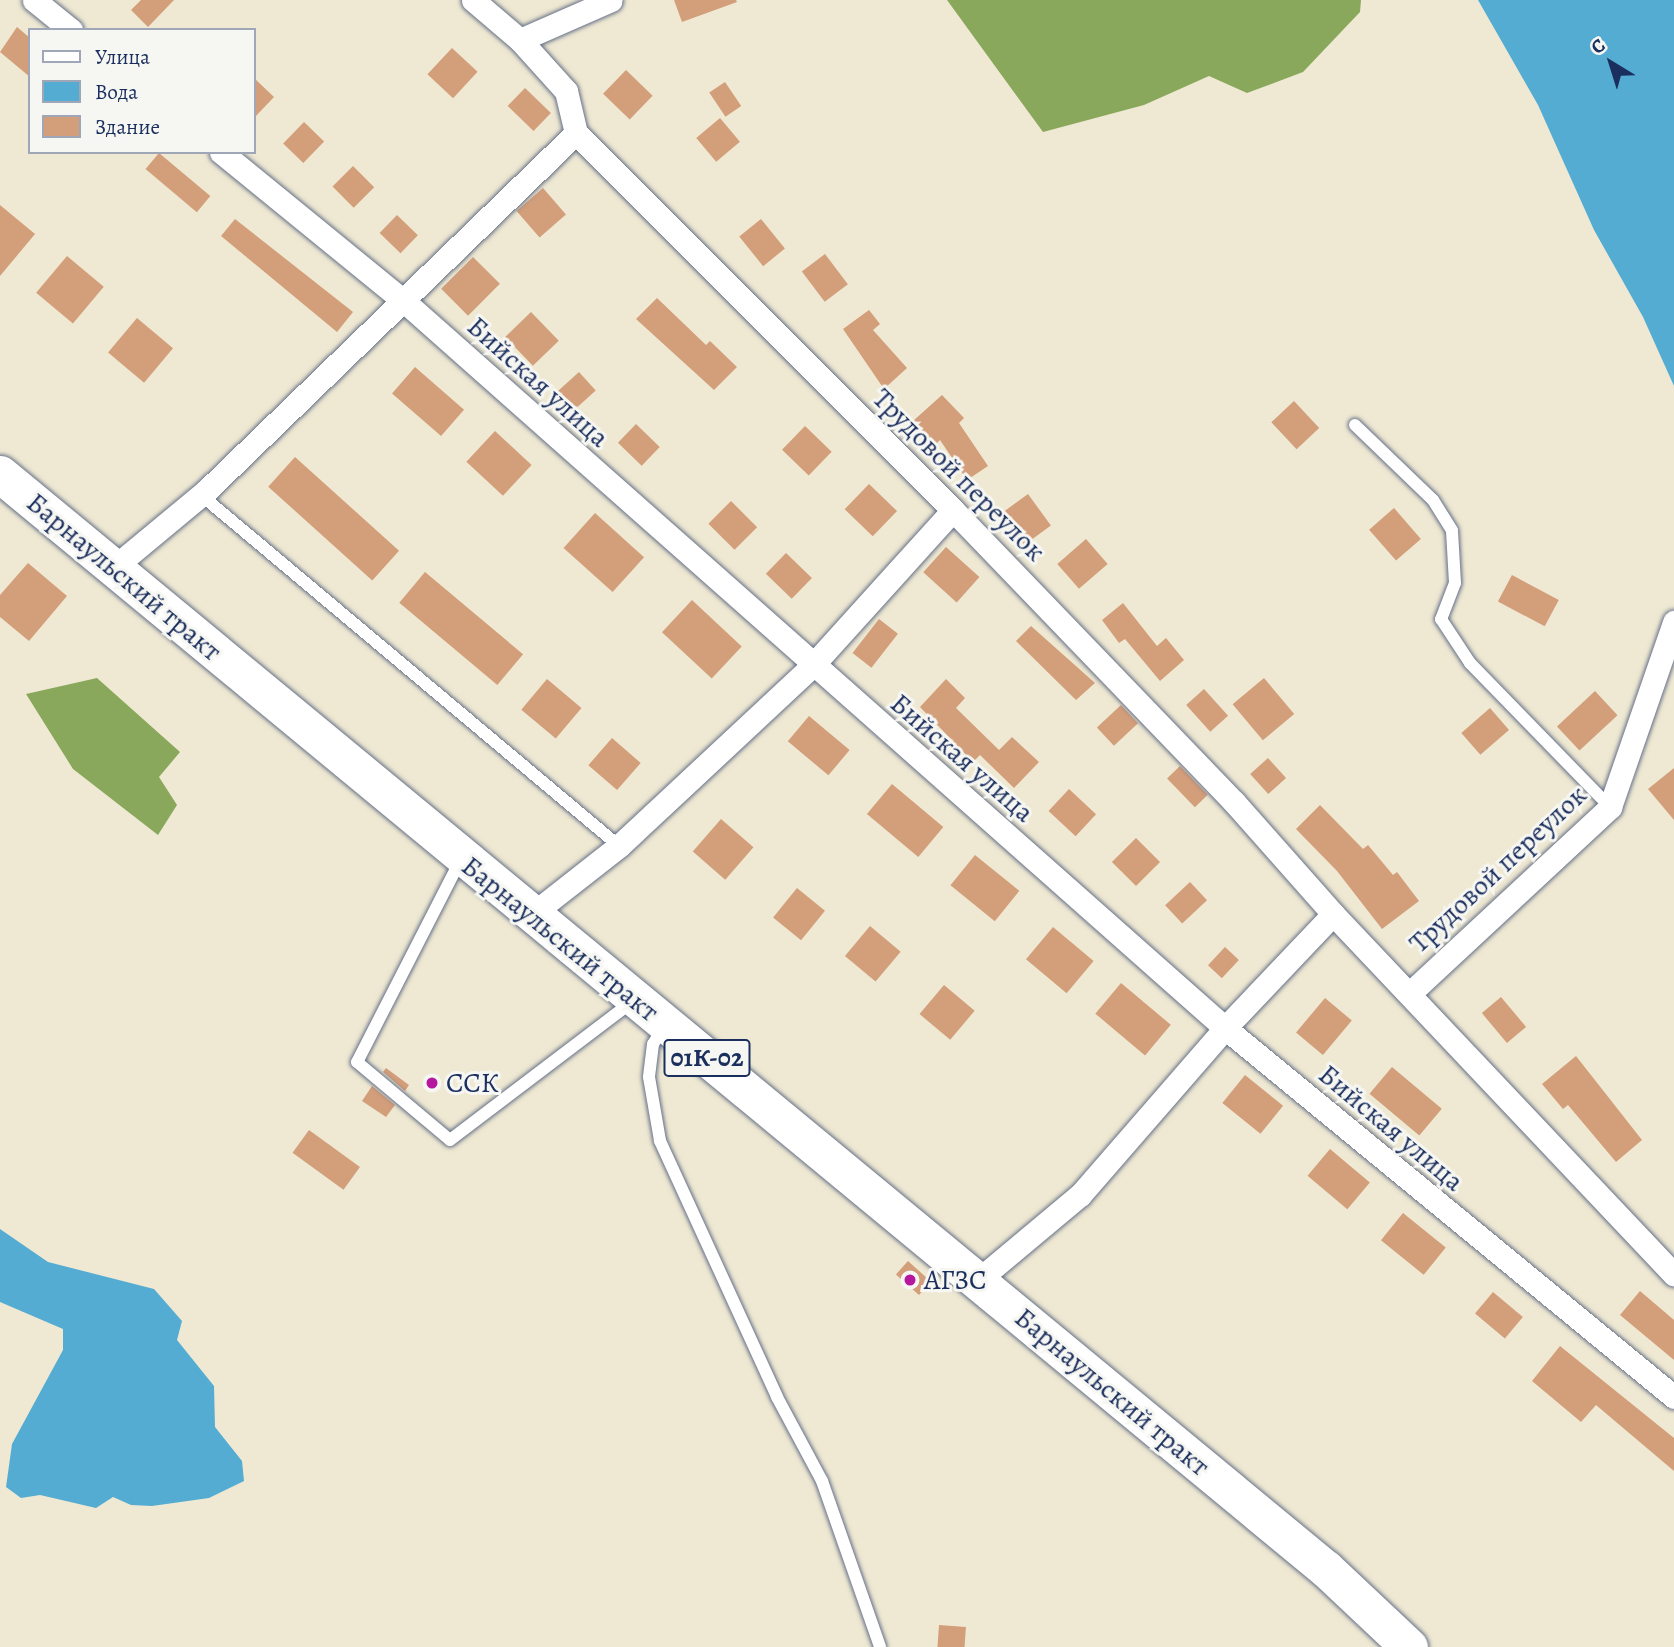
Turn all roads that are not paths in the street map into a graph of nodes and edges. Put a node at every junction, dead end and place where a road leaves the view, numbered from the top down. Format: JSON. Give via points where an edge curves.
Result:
{"nodes":[{"id":1,"x":34,"y":0,"type":"edge"},
{"id":2,"x":473,"y":0,"type":"edge"},
{"id":3,"x":611,"y":0,"type":"edge"},
{"id":4,"x":69,"y":28,"type":"edge"},
{"id":5,"x":520,"y":40,"type":"junction"},
{"id":6,"x":576,"y":133,"type":"junction"},
{"id":7,"x":223,"y":154,"type":"edge"},
{"id":8,"x":405,"y":302,"type":"junction"},
{"id":9,"x":1355,"y":425,"type":"dead end"},
{"id":10,"x":0,"y":474,"type":"edge"},
{"id":11,"x":201,"y":495,"type":"junction"},
{"id":12,"x":953,"y":510,"type":"junction"},
{"id":13,"x":113,"y":568,"type":"junction"},
{"id":14,"x":1674,"y":622,"type":"edge"},
{"id":15,"x":812,"y":666,"type":"junction"},
{"id":16,"x":1610,"y":807,"type":"junction"},
{"id":17,"x":619,"y":846,"type":"junction"},
{"id":18,"x":461,"y":859,"type":"junction"},
{"id":19,"x":1333,"y":914,"type":"junction"},
{"id":20,"x":531,"y":915,"type":"junction"},
{"id":21,"x":1409,"y":994,"type":"junction"},
{"id":22,"x":636,"y":1000,"type":"junction"},
{"id":23,"x":666,"y":1024,"type":"junction"},
{"id":24,"x":1225,"y":1028,"type":"junction"},
{"id":25,"x":1674,"y":1274,"type":"edge"},
{"id":26,"x":977,"y":1281,"type":"junction"},
{"id":27,"x":1674,"y":1397,"type":"edge"},
{"id":28,"x":880,"y":1647,"type":"edge"},
{"id":29,"x":1409,"y":1647,"type":"edge"}],
"edges":[{"from":1,"to":4,"type":"street"},
{"from":2,"to":5,"type":"street"},
{"from":3,"to":5,"type":"street"},
{"from":5,"to":6,"type":"street","via":[[566,91]]},
{"from":6,"to":8,"type":"street"},
{"from":6,"to":12,"type":"street","name":"Трудовой переулок"},
{"from":7,"to":8,"type":"street","name":"Бийская улица"},
{"from":8,"to":11,"type":"street"},
{"from":8,"to":15,"type":"street","name":"Бийская улица"},
{"from":9,"to":16,"type":"lane","via":[[1433,500],[1452,531],[1455,583],[1441,619],[1469,663]]},
{"from":10,"to":13,"type":"main road","name":"Барнаульский тракт","number":"01К-02"},
{"from":11,"to":13,"type":"street"},
{"from":11,"to":17,"type":"lane"},
{"from":12,"to":15,"type":"street"},
{"from":12,"to":19,"type":"street","name":"Трудовой переулок","via":[[1234,802]]},
{"from":13,"to":18,"type":"main road","name":"Барнаульский тракт","number":"01К-02"},
{"from":14,"to":16,"type":"street","name":"Трудовой переулок"},
{"from":15,"to":17,"type":"street"},
{"from":15,"to":24,"type":"street","name":"Бийская улица"},
{"from":16,"to":21,"type":"street","name":"Трудовой переулок"},
{"from":17,"to":20,"type":"street"},
{"from":18,"to":20,"type":"main road","name":"Барнаульский тракт","number":"01К-02"},
{"from":18,"to":22,"type":"lane","via":[[357,1062],[450,1140]]},
{"from":19,"to":21,"type":"street","name":"Трудовой переулок"},
{"from":19,"to":24,"type":"street"},
{"from":20,"to":22,"type":"main road","name":"Барнаульский тракт","number":"01К-02"},
{"from":21,"to":25,"type":"street","name":"Трудовой переулок"},
{"from":22,"to":23,"type":"main road","name":"Барнаульский тракт","number":"01К-02"},
{"from":23,"to":26,"type":"main road","name":"Барнаульский тракт","number":"01К-02"},
{"from":23,"to":28,"type":"lane","via":[[653,1044],[649,1077],[660,1141],[777,1397],[822,1481]]},
{"from":24,"to":26,"type":"street","via":[[1080,1195]]},
{"from":24,"to":27,"type":"street","name":"Бийская улица"},
{"from":26,"to":29,"type":"main road","name":"Барнаульский тракт","number":"01К-02","via":[[1326,1569]]}]}
